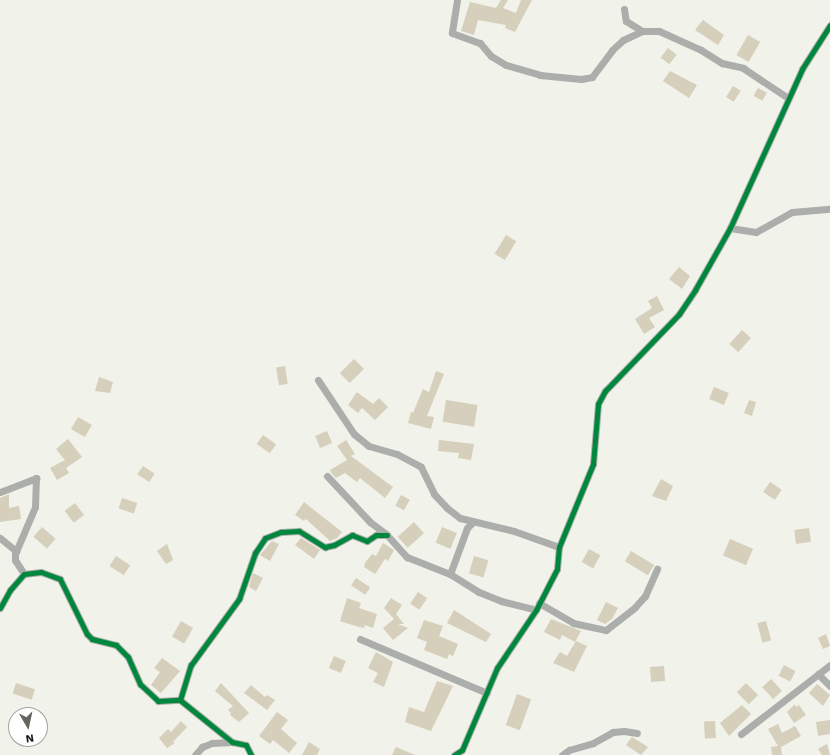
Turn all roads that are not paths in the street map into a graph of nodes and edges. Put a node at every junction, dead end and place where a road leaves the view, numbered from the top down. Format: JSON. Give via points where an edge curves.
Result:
{"nodes":[{"id":1,"x":457,"y":0,"type":"edge"},
{"id":2,"x":624,"y":9,"type":"dead end"},
{"id":3,"x":830,"y":25,"type":"edge"},
{"id":4,"x":642,"y":31,"type":"junction"},
{"id":5,"x":788,"y":98,"type":"junction"},
{"id":6,"x":830,"y":209,"type":"edge"},
{"id":7,"x":730,"y":228,"type":"junction"},
{"id":8,"x":318,"y":380,"type":"dead end"},
{"id":9,"x":328,"y":476,"type":"dead end"},
{"id":10,"x":0,"y":492,"type":"edge"},
{"id":11,"x":473,"y":522,"type":"junction"},
{"id":12,"x":388,"y":535,"type":"junction"},
{"id":13,"x":0,"y":538,"type":"edge"},
{"id":14,"x":559,"y":546,"type":"junction"},
{"id":15,"x":16,"y":551,"type":"junction"},
{"id":16,"x":657,"y":569,"type":"dead end"},
{"id":17,"x":24,"y":574,"type":"junction"},
{"id":18,"x":450,"y":574,"type":"junction"},
{"id":19,"x":537,"y":606,"type":"junction"},
{"id":20,"x":0,"y":608,"type":"edge"},
{"id":21,"x":360,"y":639,"type":"dead end"},
{"id":22,"x":830,"y":665,"type":"edge"},
{"id":23,"x":818,"y":674,"type":"junction"},
{"id":24,"x":830,"y":686,"type":"edge"},
{"id":25,"x":487,"y":693,"type":"junction"},
{"id":26,"x":180,"y":700,"type":"junction"},
{"id":27,"x":637,"y":734,"type":"dead end"},
{"id":28,"x":741,"y":734,"type":"dead end"},
{"id":29,"x":232,"y":742,"type":"junction"},
{"id":30,"x":195,"y":755,"type":"edge"},
{"id":31,"x":251,"y":755,"type":"edge"},
{"id":32,"x":454,"y":755,"type":"edge"},
{"id":33,"x":562,"y":755,"type":"edge"}],
"edges":[{"from":1,"to":4,"type":"street","via":[[452,33],[480,43],[491,56],[506,65],[540,75],[581,79],[592,77],[612,50],[623,40]]},
{"from":2,"to":4,"type":"street","via":[[626,21]]},
{"from":3,"to":5,"type":"street","via":[[802,69]]},
{"from":4,"to":5,"type":"street","via":[[659,31],[702,50],[722,63],[743,68]]},
{"from":5,"to":7,"type":"street"},
{"from":6,"to":7,"type":"street","via":[[792,212],[756,232]]},
{"from":7,"to":14,"type":"street","via":[[679,314],[606,391],[598,404],[593,464]]},
{"from":8,"to":11,"type":"street","via":[[354,434],[369,446],[397,454],[420,466],[441,503],[460,518]]},
{"from":9,"to":12,"type":"street","via":[[370,522]]},
{"from":10,"to":15,"type":"street","via":[[36,478],[34,507]]},
{"from":11,"to":14,"type":"street","via":[[514,531]]},
{"from":11,"to":18,"type":"street","via":[[467,528]]},
{"from":12,"to":18,"type":"street","via":[[407,557]]},
{"from":12,"to":26,"type":"street","via":[[376,535],[368,541],[352,535],[327,547],[299,531],[281,532],[265,538],[255,553],[239,599],[191,665]]},
{"from":13,"to":15,"type":"street"},
{"from":14,"to":19,"type":"street","via":[[557,568]]},
{"from":15,"to":17,"type":"street","via":[[15,560]]},
{"from":16,"to":19,"type":"street","via":[[645,596],[606,630],[573,622]]},
{"from":17,"to":20,"type":"street","via":[[10,590]]},
{"from":17,"to":26,"type":"street","via":[[41,572],[60,579],[87,634],[92,639],[116,645],[128,657],[140,684],[158,701]]},
{"from":18,"to":19,"type":"street","via":[[490,596]]},
{"from":19,"to":25,"type":"street","via":[[497,668]]},
{"from":21,"to":25,"type":"street"},
{"from":22,"to":23,"type":"street"},
{"from":23,"to":24,"type":"street"},
{"from":23,"to":28,"type":"street","via":[[809,684],[772,708]]},
{"from":25,"to":32,"type":"street","via":[[462,750]]},
{"from":26,"to":29,"type":"street"},
{"from":27,"to":33,"type":"street","via":[[613,732]]},
{"from":29,"to":30,"type":"street","via":[[212,743],[202,747]]},
{"from":29,"to":31,"type":"street","via":[[246,745]]}]}
